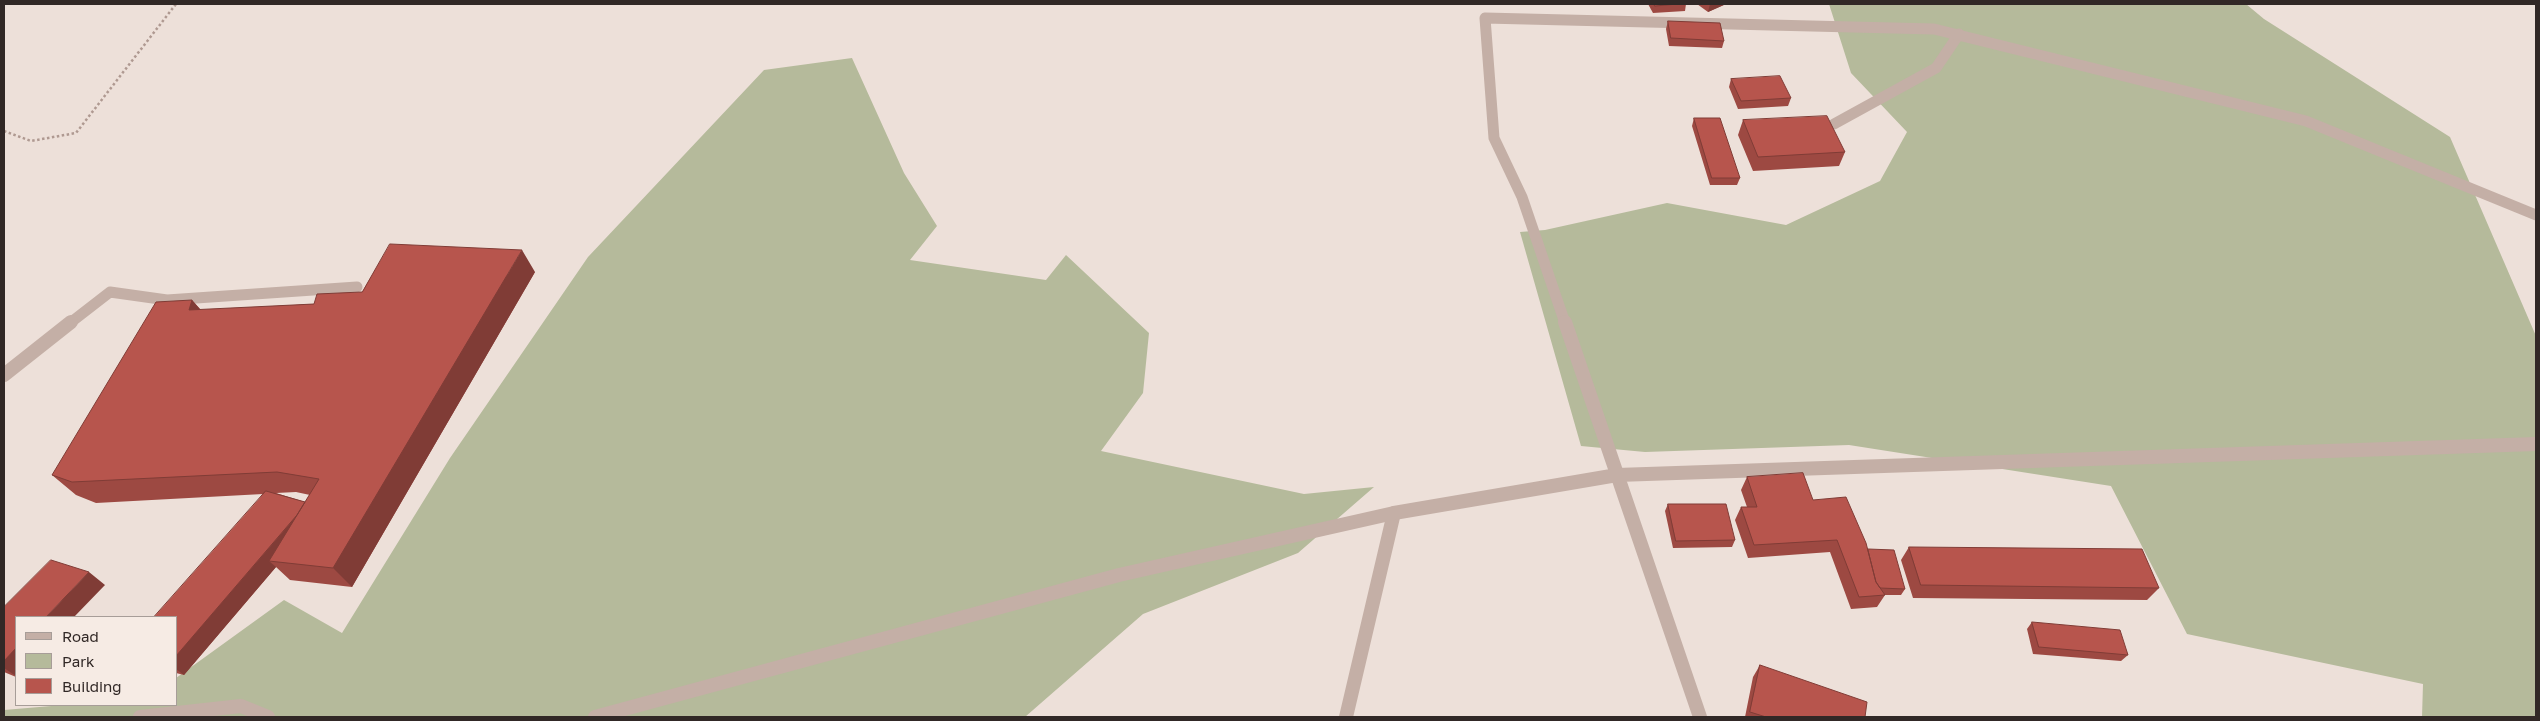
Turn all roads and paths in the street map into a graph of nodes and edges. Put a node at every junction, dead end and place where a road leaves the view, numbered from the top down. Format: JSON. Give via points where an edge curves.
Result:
{"nodes":[{"id":1,"x":176,"y":4,"type":"edge"},
{"id":2,"x":1958,"y":34,"type":"junction"},
{"id":3,"x":1834,"y":124,"type":"dead end"},
{"id":4,"x":4,"y":131,"type":"edge"},
{"id":5,"x":2536,"y":215,"type":"edge"},
{"id":6,"x":357,"y":287,"type":"dead end"},
{"id":7,"x":4,"y":375,"type":"edge"},
{"id":8,"x":2536,"y":444,"type":"edge"},
{"id":9,"x":1617,"y":475,"type":"junction"},
{"id":10,"x":1394,"y":513,"type":"junction"},
{"id":11,"x":140,"y":717,"type":"edge"},
{"id":12,"x":268,"y":717,"type":"edge"},
{"id":13,"x":595,"y":717,"type":"edge"},
{"id":14,"x":1346,"y":717,"type":"edge"},
{"id":15,"x":1700,"y":717,"type":"edge"}],
"edges":[{"from":1,"to":4,"type":"path","via":[[76,133],[31,140]]},
{"from":2,"to":3,"type":"street","via":[[1936,68]]},
{"from":2,"to":5,"type":"street","via":[[2306,121]]},
{"from":2,"to":9,"type":"street","via":[[1934,28],[1485,18],[1494,138],[1522,197]]},
{"from":6,"to":7,"type":"street","via":[[168,300],[110,292]]},
{"from":8,"to":9,"type":"street"},
{"from":9,"to":10,"type":"street"},
{"from":9,"to":15,"type":"street"},
{"from":10,"to":13,"type":"street","via":[[1119,574]]},
{"from":10,"to":14,"type":"street"},
{"from":11,"to":12,"type":"street","via":[[241,706]]}]}
